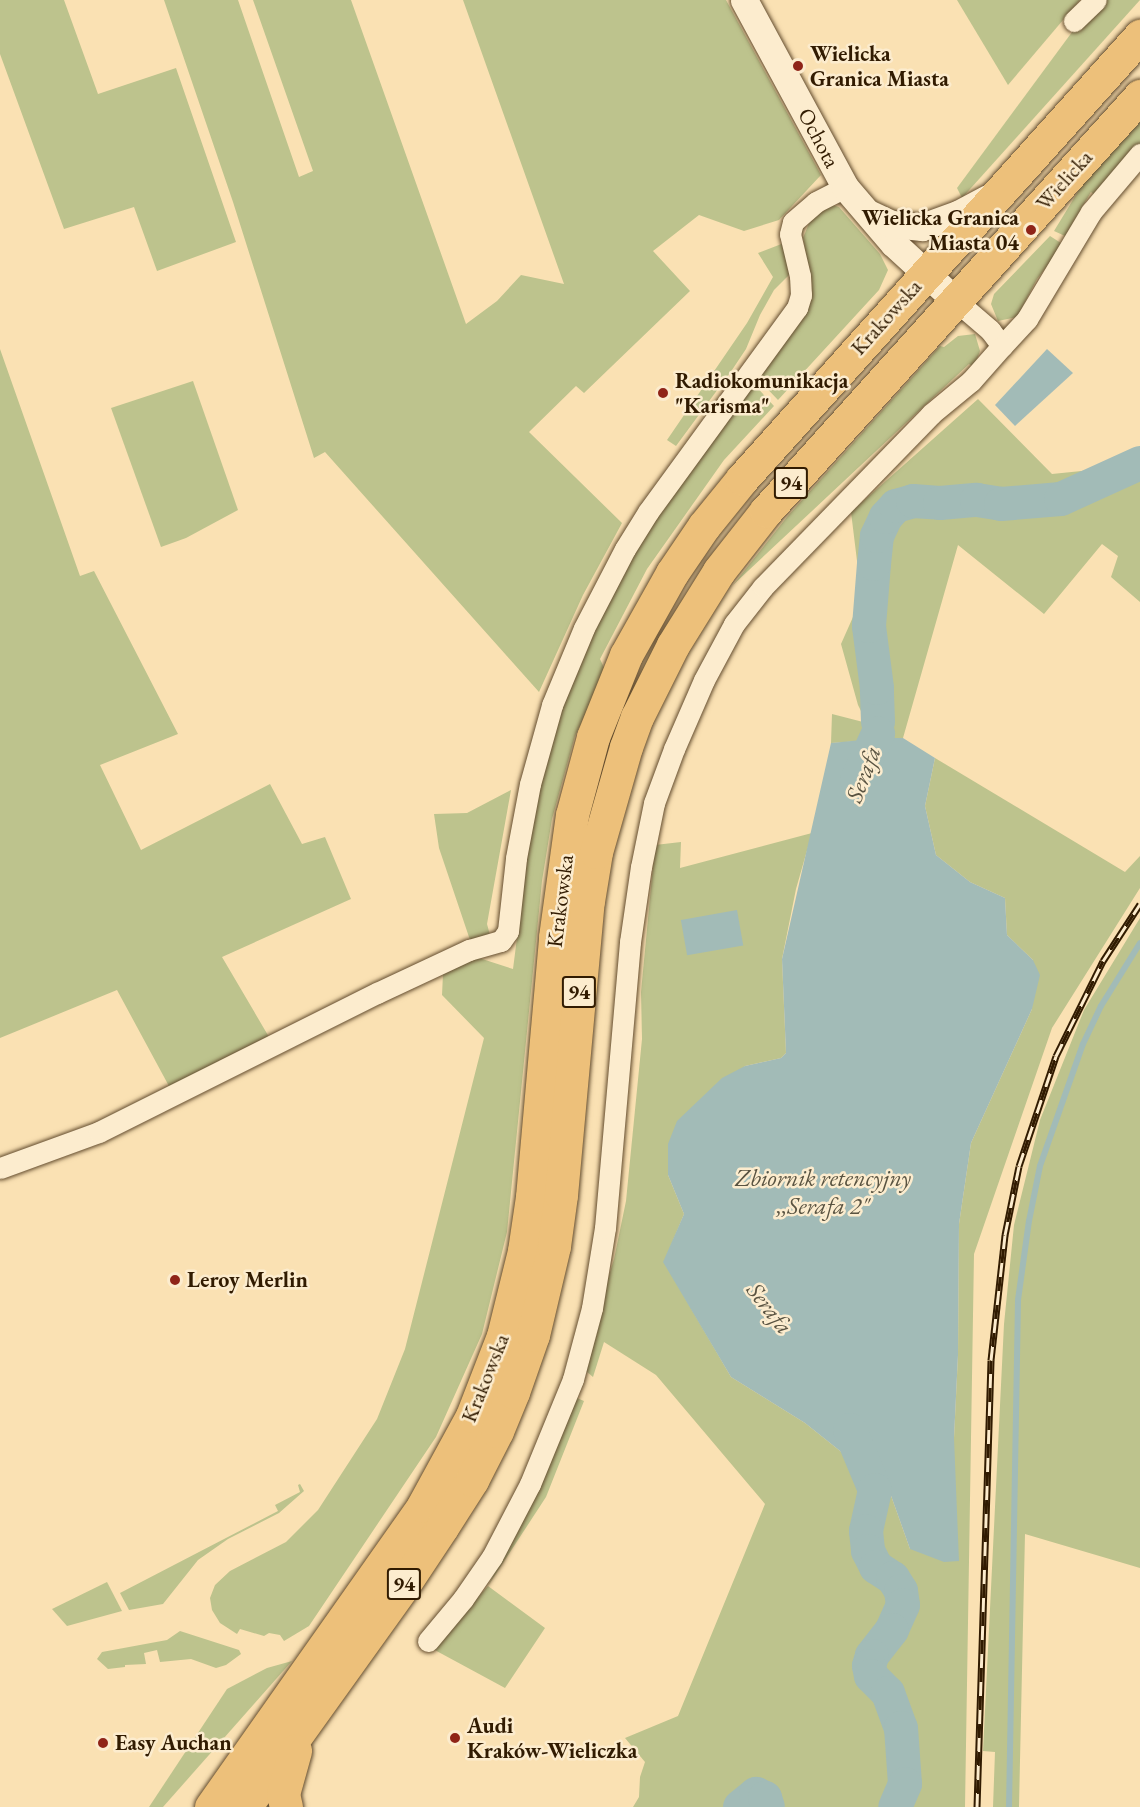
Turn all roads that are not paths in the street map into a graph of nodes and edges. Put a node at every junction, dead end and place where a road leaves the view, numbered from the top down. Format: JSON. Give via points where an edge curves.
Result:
{"nodes":[{"id":1,"x":744,"y":0,"type":"edge"},
{"id":2,"x":1096,"y":0,"type":"edge"},
{"id":3,"x":1074,"y":21,"type":"dead end"},
{"id":4,"x":1140,"y":36,"type":"edge"},
{"id":5,"x":1140,"y":96,"type":"edge"},
{"id":6,"x":1140,"y":154,"type":"edge"},
{"id":7,"x":845,"y":187,"type":"junction"},
{"id":8,"x":1000,"y":192,"type":"junction"},
{"id":9,"x":864,"y":211,"type":"junction"},
{"id":10,"x":926,"y":273,"type":"junction"},
{"id":11,"x":955,"y":300,"type":"junction"},
{"id":12,"x":1002,"y":346,"type":"junction"},
{"id":13,"x":868,"y":398,"type":"joint"},
{"id":14,"x":0,"y":1168,"type":"edge"},
{"id":15,"x":428,"y":1641,"type":"dead end"},
{"id":16,"x":300,"y":1730,"type":"junction"},
{"id":17,"x":211,"y":1807,"type":"edge"},
{"id":18,"x":245,"y":1807,"type":"edge"},
{"id":19,"x":286,"y":1807,"type":"edge"}],
"edges":[{"from":1,"to":7,"type":"street","name":"Ochota"},
{"from":2,"to":3,"type":"street"},
{"from":4,"to":8,"type":"main road","name":"Wielicka","number":"94"},
{"from":5,"to":11,"type":"main road","name":"Wielicka","number":"94"},
{"from":6,"to":12,"type":"street","via":[[1091,212],[1027,319]]},
{"from":7,"to":9,"type":"street","name":"Ochota"},
{"from":7,"to":14,"type":"street","via":[[816,202],[794,222],[790,234],[801,296],[797,308],[648,512],[584,628],[552,705],[530,784],[508,931],[501,941],[469,950],[376,993],[99,1132]]},
{"from":8,"to":9,"type":"street","name":"Ochota","via":[[932,226],[892,224]]},
{"from":8,"to":10,"type":"main road","name":"Krakowska","number":"94"},
{"from":9,"to":10,"type":"street","name":"Ochota"},
{"from":10,"to":11,"type":"street","name":"Ochota"},
{"from":10,"to":17,"type":"main road","name":"Krakowska","number":"94","via":[[789,425],[705,526],[672,573],[626,655],[593,737],[572,815],[557,916],[532,1197],[524,1251],[503,1336],[472,1416],[423,1506]]},
{"from":11,"to":12,"type":"street","via":[[990,330]]},
{"from":11,"to":13,"type":"main road","name":"Wielicka","number":"94"},
{"from":12,"to":15,"type":"street","via":[[763,587],[734,624],[696,700],[654,804],[641,867],[630,942],[605,1228],[592,1308],[573,1379],[530,1485],[492,1557]]},
{"from":13,"to":16,"type":"main road","name":"Krakowska","number":"94","via":[[719,571],[673,645],[637,717],[610,799],[588,901],[561,1195],[554,1246],[533,1335],[497,1431],[472,1480],[401,1589]]},
{"from":16,"to":18,"type":"main road","name":"Krakowska","number":"94"},
{"from":16,"to":19,"type":"main road","via":[[284,1794]]}]}
